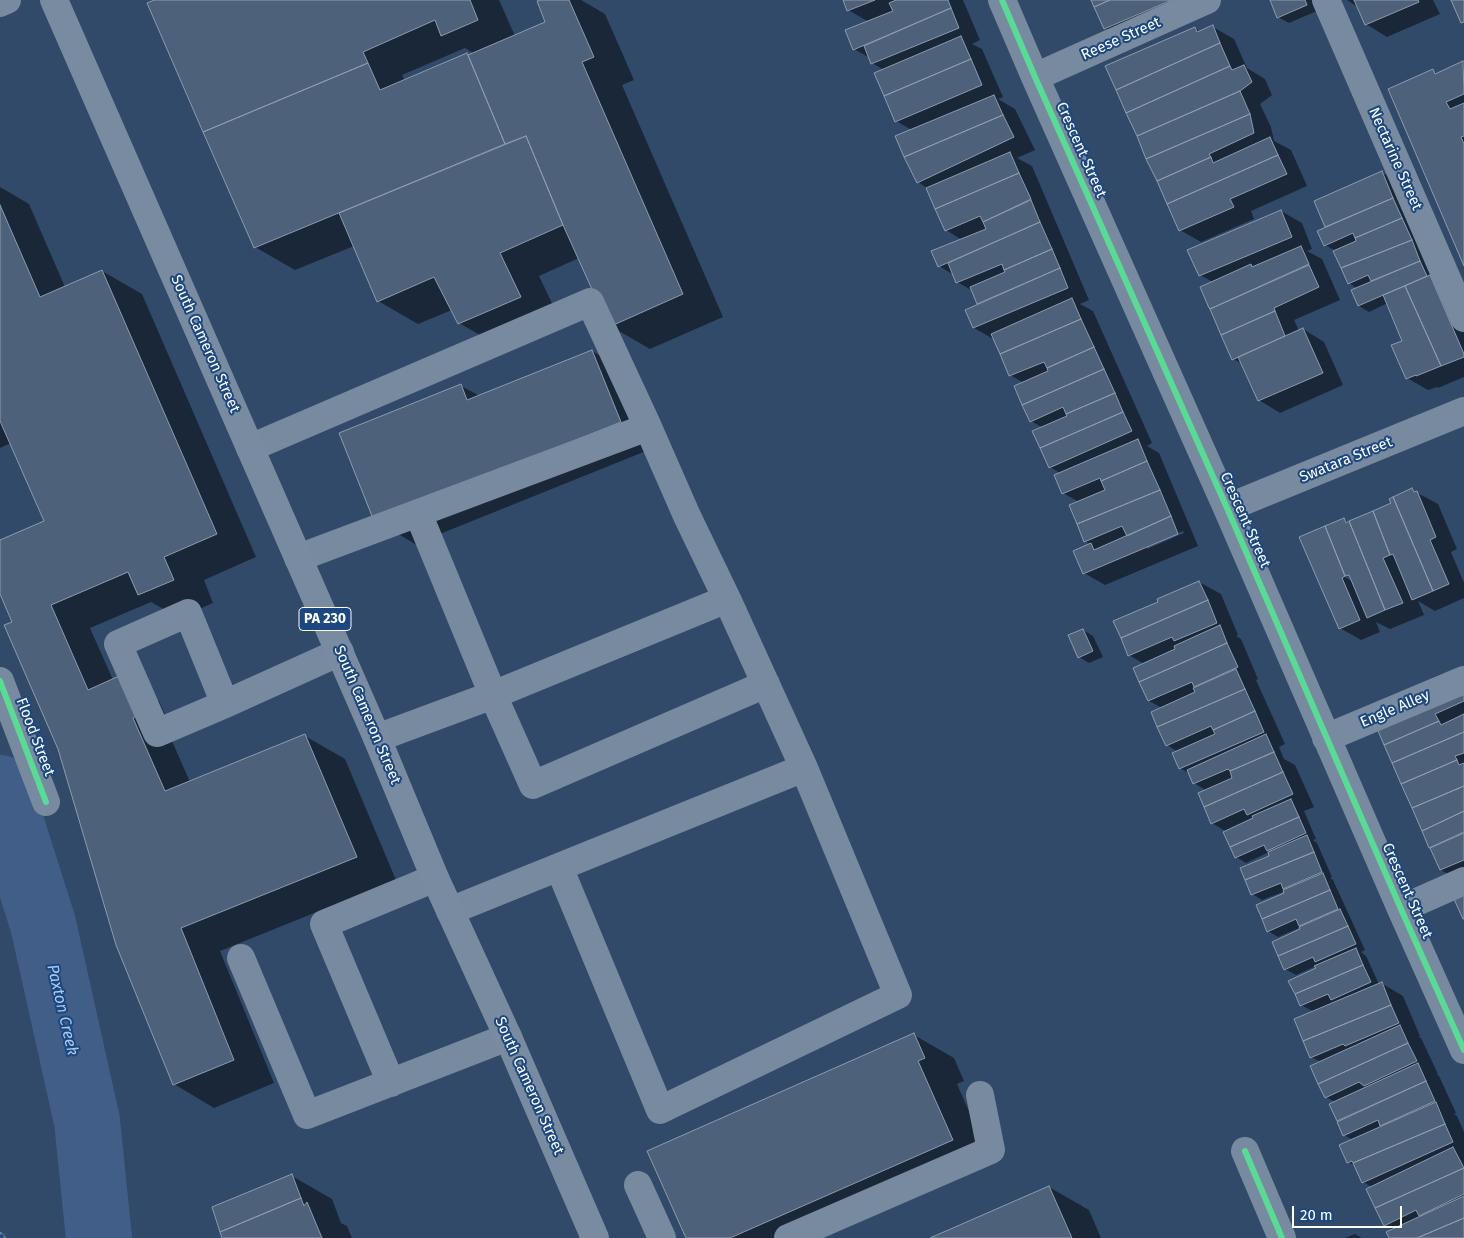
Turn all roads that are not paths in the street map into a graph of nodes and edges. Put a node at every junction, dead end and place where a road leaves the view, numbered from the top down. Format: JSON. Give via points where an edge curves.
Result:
{"nodes":[{"id":1,"x":7,"y":0,"type":"edge"},
{"id":2,"x":54,"y":0,"type":"edge"},
{"id":3,"x":1002,"y":0,"type":"edge"},
{"id":4,"x":1207,"y":0,"type":"edge"},
{"id":5,"x":1326,"y":0,"type":"edge"},
{"id":6,"x":0,"y":3,"type":"edge"},
{"id":7,"x":1035,"y":77,"type":"junction"},
{"id":8,"x":1464,"y":318,"type":"edge"},
{"id":9,"x":1464,"y":411,"type":"edge"},
{"id":10,"x":648,"y":427,"type":"junction"},
{"id":11,"x":250,"y":448,"type":"junction"},
{"id":12,"x":1227,"y":508,"type":"junction"},
{"id":13,"x":418,"y":513,"type":"junction"},
{"id":14,"x":298,"y":558,"type":"junction"},
{"id":15,"x":727,"y":598,"type":"junction"},
{"id":16,"x":340,"y":652,"type":"junction"},
{"id":17,"x":1464,"y":680,"type":"edge"},
{"id":18,"x":0,"y":681,"type":"edge"},
{"id":19,"x":766,"y":684,"type":"junction"},
{"id":20,"x":493,"y":695,"type":"junction"},
{"id":21,"x":225,"y":704,"type":"junction"},
{"id":22,"x":377,"y":738,"type":"junction"},
{"id":23,"x":1326,"y":738,"type":"junction"},
{"id":24,"x":804,"y":768,"type":"junction"},
{"id":25,"x":46,"y":802,"type":"dead end"},
{"id":26,"x":559,"y":867,"type":"junction"},
{"id":27,"x":435,"y":878,"type":"junction"},
{"id":28,"x":1464,"y":881,"type":"edge"},
{"id":29,"x":1401,"y":909,"type":"junction"},
{"id":30,"x":450,"y":911,"type":"junction"},
{"id":31,"x":241,"y":958,"type":"dead end"},
{"id":32,"x":508,"y":1037,"type":"junction"},
{"id":33,"x":1464,"y":1050,"type":"edge"},
{"id":34,"x":391,"y":1083,"type":"junction"},
{"id":35,"x":980,"y":1094,"type":"dead end"},
{"id":36,"x":1244,"y":1151,"type":"dead end"},
{"id":37,"x":638,"y":1184,"type":"dead end"},
{"id":38,"x":595,"y":1238,"type":"edge"},
{"id":39,"x":662,"y":1238,"type":"edge"},
{"id":40,"x":788,"y":1238,"type":"edge"},
{"id":41,"x":1282,"y":1238,"type":"edge"}],
"edges":[{"from":1,"to":6,"type":"street"},
{"from":2,"to":11,"type":"highway","name":"South Cameron Street","number":"PA 230"},
{"from":3,"to":7,"type":"street","name":"Crescent Street"},
{"from":4,"to":7,"type":"street","name":"Reese Street"},
{"from":5,"to":8,"type":"street","name":"Nectarine Street"},
{"from":7,"to":12,"type":"street","name":"Crescent Street"},
{"from":9,"to":12,"type":"street","name":"Swatara Street"},
{"from":10,"to":11,"type":"street","via":[[590,302]]},
{"from":10,"to":13,"type":"street"},
{"from":10,"to":15,"type":"street"},
{"from":11,"to":14,"type":"highway","name":"South Cameron Street","number":"PA 230"},
{"from":12,"to":23,"type":"street","name":"Crescent Street"},
{"from":13,"to":14,"type":"street"},
{"from":13,"to":20,"type":"street"},
{"from":14,"to":16,"type":"highway","name":"South Cameron Street","number":"PA 230"},
{"from":15,"to":19,"type":"street"},
{"from":15,"to":20,"type":"street"},
{"from":16,"to":21,"type":"street"},
{"from":16,"to":22,"type":"highway","name":"South Cameron Street","number":"PA 230"},
{"from":17,"to":23,"type":"street","name":"Engle Alley"},
{"from":18,"to":25,"type":"street","name":"Flood Street"},
{"from":19,"to":20,"type":"street","via":[[533,785]]},
{"from":19,"to":24,"type":"street"},
{"from":20,"to":22,"type":"street"},
{"from":21,"to":21,"type":"street","via":[[157,733],[118,644],[188,613]]},
{"from":22,"to":27,"type":"highway","name":"South Cameron Street","number":"PA 230"},
{"from":23,"to":29,"type":"street","name":"Crescent Street"},
{"from":24,"to":26,"type":"street"},
{"from":24,"to":26,"type":"street","via":[[898,995],[660,1110]]},
{"from":26,"to":30,"type":"street"},
{"from":27,"to":30,"type":"highway","name":"South Cameron Street","number":"PA 230"},
{"from":27,"to":34,"type":"street","via":[[324,924]]},
{"from":28,"to":29,"type":"street"},
{"from":29,"to":33,"type":"street","name":"Crescent Street"},
{"from":30,"to":32,"type":"highway","name":"South Cameron Street","number":"PA 230"},
{"from":31,"to":34,"type":"street","via":[[307,1115]]},
{"from":32,"to":34,"type":"street"},
{"from":32,"to":38,"type":"highway","name":"South Cameron Street","number":"PA 230"},
{"from":35,"to":40,"type":"street","via":[[991,1150]]},
{"from":36,"to":41,"type":"street"},
{"from":37,"to":39,"type":"street"}]}
